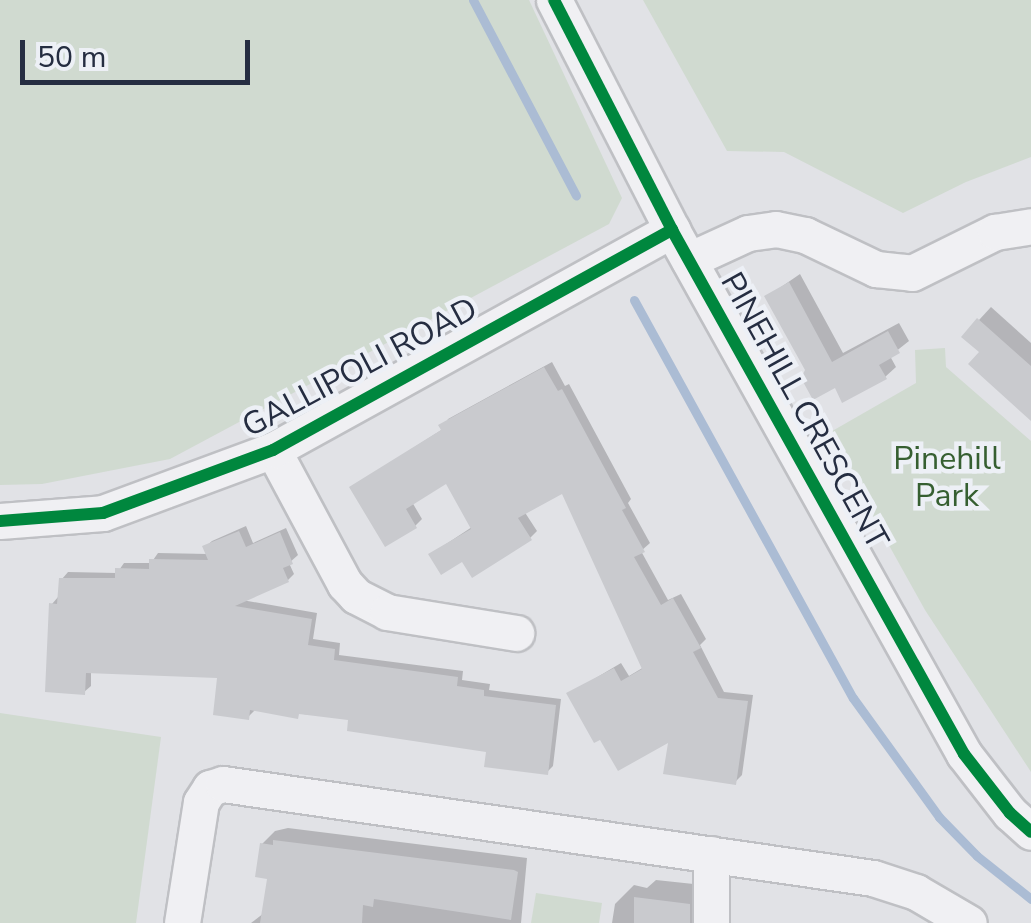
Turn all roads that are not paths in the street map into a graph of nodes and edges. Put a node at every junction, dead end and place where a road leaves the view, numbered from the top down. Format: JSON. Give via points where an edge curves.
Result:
{"nodes":[{"id":1,"x":554,"y":0,"type":"edge"},
{"id":2,"x":1031,"y":226,"type":"edge"},
{"id":3,"x":680,"y":245,"type":"junction"},
{"id":4,"x":273,"y":450,"type":"junction"},
{"id":5,"x":0,"y":521,"type":"edge"},
{"id":6,"x":516,"y":633,"type":"dead end"},
{"id":7,"x":1031,"y":832,"type":"edge"},
{"id":8,"x":711,"y":854,"type":"junction"},
{"id":9,"x":182,"y":923,"type":"edge"},
{"id":10,"x":711,"y":923,"type":"edge"},
{"id":11,"x":969,"y":923,"type":"edge"}],
"edges":[{"from":1,"to":3,"type":"street","name":"PINEHILL CRESCENT"},
{"from":2,"to":3,"type":"street","name":"GALLIPOLI ROAD","via":[[994,232],[912,273],[876,269],[806,235],[776,229]]},
{"from":3,"to":4,"type":"street","name":"GALLIPOLI ROAD"},
{"from":3,"to":7,"type":"street","name":"PINEHILL CRESCENT","via":[[964,754]]},
{"from":4,"to":5,"type":"street","name":"GALLIPOLI ROAD","via":[[103,513]]},
{"from":4,"to":6,"type":"street","via":[[356,596],[387,612]]},
{"from":8,"to":9,"type":"street","via":[[217,785],[198,813]]},
{"from":8,"to":10,"type":"street"},
{"from":8,"to":11,"type":"street","via":[[892,883]]}]}
